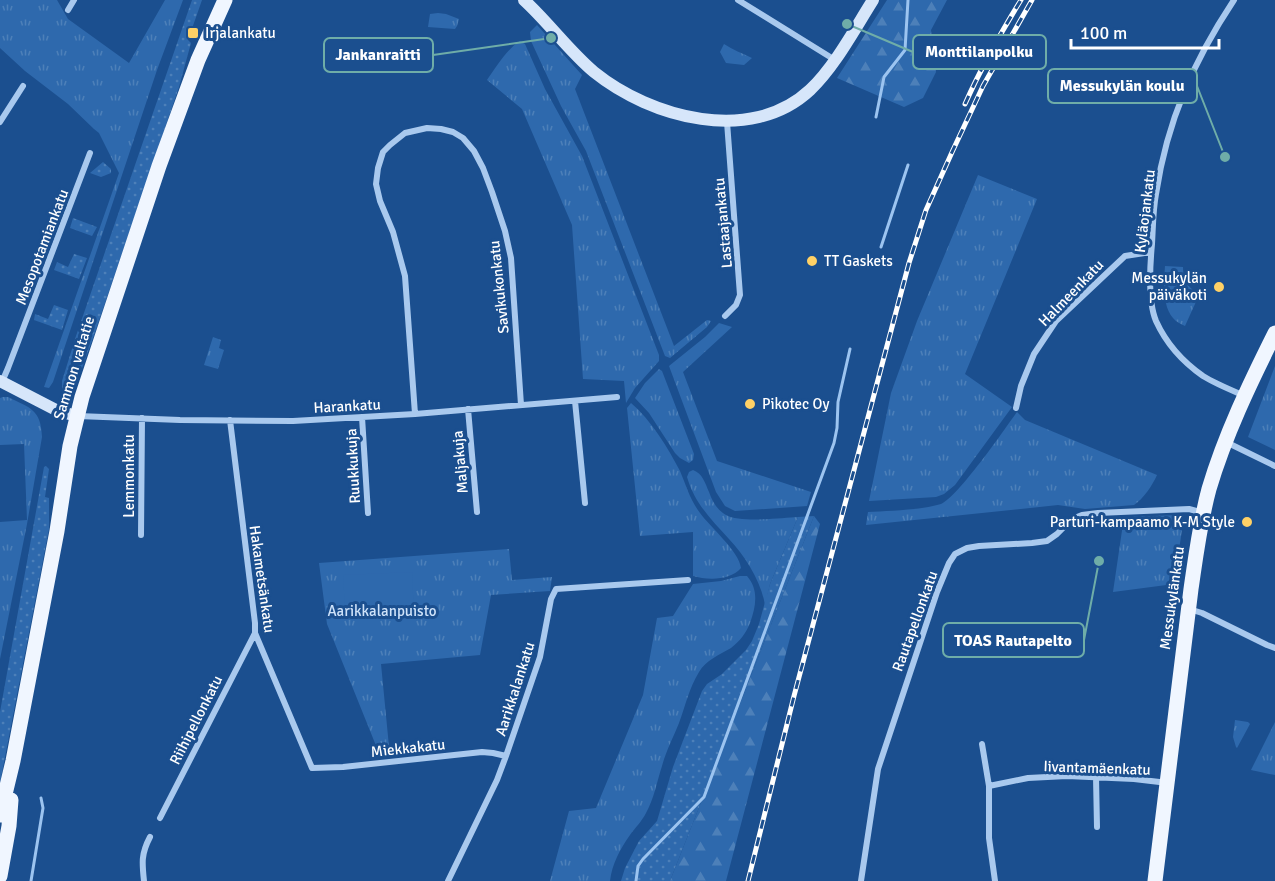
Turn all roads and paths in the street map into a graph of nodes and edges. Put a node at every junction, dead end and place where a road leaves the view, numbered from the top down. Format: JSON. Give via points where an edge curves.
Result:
{"nodes":[{"id":1,"x":74,"y":0,"type":"edge"},
{"id":2,"x":225,"y":0,"type":"edge"},
{"id":3,"x":524,"y":0,"type":"edge"},
{"id":4,"x":738,"y":0,"type":"edge"},
{"id":5,"x":873,"y":0,"type":"edge"},
{"id":6,"x":1234,"y":0,"type":"edge"},
{"id":7,"x":68,"y":10,"type":"dead end"},
{"id":8,"x":835,"y":60,"type":"junction"},
{"id":9,"x":23,"y":86,"type":"dead end"},
{"id":10,"x":0,"y":122,"type":"edge"},
{"id":11,"x":727,"y":122,"type":"junction"},
{"id":12,"x":90,"y":153,"type":"dead end"},
{"id":13,"x":1151,"y":252,"type":"junction"},
{"id":14,"x":725,"y":316,"type":"dead end"},
{"id":15,"x":1275,"y":333,"type":"edge"},
{"id":16,"x":1,"y":383,"type":"edge"},
{"id":17,"x":1245,"y":396,"type":"junction"},
{"id":18,"x":617,"y":397,"type":"dead end"},
{"id":19,"x":575,"y":401,"type":"junction"},
{"id":20,"x":521,"y":405,"type":"junction"},
{"id":21,"x":1016,"y":408,"type":"dead end"},
{"id":22,"x":468,"y":409,"type":"junction"},
{"id":23,"x":415,"y":414,"type":"junction"},
{"id":24,"x":77,"y":416,"type":"junction"},
{"id":25,"x":362,"y":417,"type":"junction"},
{"id":26,"x":142,"y":418,"type":"junction"},
{"id":27,"x":230,"y":420,"type":"junction"},
{"id":28,"x":1226,"y":442,"type":"junction"},
{"id":29,"x":1275,"y":466,"type":"edge"},
{"id":30,"x":585,"y":503,"type":"dead end"},
{"id":31,"x":477,"y":512,"type":"dead end"},
{"id":32,"x":368,"y":513,"type":"dead end"},
{"id":33,"x":1204,"y":513,"type":"junction"},
{"id":34,"x":141,"y":535,"type":"dead end"},
{"id":35,"x":688,"y":580,"type":"dead end"},
{"id":36,"x":1189,"y":609,"type":"junction"},
{"id":37,"x":255,"y":633,"type":"junction"},
{"id":38,"x":1275,"y":648,"type":"edge"},
{"id":39,"x":982,"y":744,"type":"dead end"},
{"id":40,"x":506,"y":756,"type":"junction"},
{"id":41,"x":13,"y":761,"type":"junction"},
{"id":42,"x":312,"y":768,"type":"joint"},
{"id":43,"x":1096,"y":777,"type":"junction"},
{"id":44,"x":1168,"y":783,"type":"junction"},
{"id":45,"x":989,"y":786,"type":"junction"},
{"id":46,"x":0,"y":814,"type":"edge"},
{"id":47,"x":160,"y":818,"type":"dead end"},
{"id":48,"x":1097,"y":827,"type":"dead end"},
{"id":49,"x":150,"y":837,"type":"dead end"},
{"id":50,"x":0,"y":876,"type":"edge"},
{"id":51,"x":144,"y":881,"type":"edge"},
{"id":52,"x":448,"y":881,"type":"edge"},
{"id":53,"x":861,"y":881,"type":"edge"},
{"id":54,"x":995,"y":881,"type":"edge"},
{"id":55,"x":1155,"y":881,"type":"edge"}],
"edges":[{"from":1,"to":7,"type":"street"},
{"from":2,"to":24,"type":"main road","name":"Sammon valtatie","via":[[159,166]]},
{"from":3,"to":11,"type":"street","via":[[584,63],[621,91],[673,112]]},
{"from":4,"to":8,"type":"street"},
{"from":5,"to":8,"type":"street"},
{"from":6,"to":13,"type":"street","name":"Kyläojankatu","via":[[1202,52],[1167,140],[1156,194]]},
{"from":8,"to":11,"type":"street","via":[[821,79],[789,106],[764,116]]},
{"from":9,"to":10,"type":"street"},
{"from":11,"to":14,"type":"street","name":"Lastaajankatu","via":[[740,295]]},
{"from":12,"to":16,"type":"street","name":"Mesopotamiankatu"},
{"from":13,"to":17,"type":"street","name":"Kyläojankatu","via":[[1150,290],[1155,319],[1167,342],[1204,377]]},
{"from":13,"to":21,"type":"street","name":"Halmeenkatu","via":[[1125,256],[1056,321],[1034,354]]},
{"from":15,"to":17,"type":"main road","name":"Messukylänkatu"},
{"from":16,"to":24,"type":"street"},
{"from":17,"to":28,"type":"main road","name":"Messukylänkatu"},
{"from":18,"to":19,"type":"street","name":"Harankatu"},
{"from":19,"to":20,"type":"street","name":"Harankatu"},
{"from":19,"to":30,"type":"street"},
{"from":20,"to":22,"type":"street","name":"Harankatu"},
{"from":20,"to":23,"type":"street","name":"Savikukonkatu","via":[[511,258],[495,200],[483,168],[463,138],[453,132],[427,128],[405,133],[383,152],[376,184],[405,276]]},
{"from":22,"to":23,"type":"street","name":"Harankatu"},
{"from":22,"to":31,"type":"street","name":"Maljakuja"},
{"from":23,"to":25,"type":"street","name":"Harankatu"},
{"from":24,"to":26,"type":"street","name":"Harankatu"},
{"from":24,"to":41,"type":"main road","name":"Sammon valtatie"},
{"from":25,"to":27,"type":"street","name":"Harankatu"},
{"from":25,"to":32,"type":"street","name":"Ruukkukuja"},
{"from":26,"to":27,"type":"street","name":"Harankatu"},
{"from":26,"to":34,"type":"street","name":"Lemmonkatu"},
{"from":27,"to":37,"type":"street","name":"Hakametsänkatu"},
{"from":28,"to":29,"type":"street"},
{"from":28,"to":33,"type":"main road","name":"Messukylänkatu"},
{"from":33,"to":36,"type":"main road","name":"Messukylänkatu"},
{"from":33,"to":53,"type":"street","name":"Rautapellonkatu","via":[[1189,509],[1082,515],[1047,541],[967,548],[951,558],[878,769]]},
{"from":35,"to":40,"type":"street","name":"Aarikkalankatu","via":[[556,589],[540,657]]},
{"from":36,"to":38,"type":"street"},
{"from":36,"to":44,"type":"main road","name":"Messukylänkatu"},
{"from":37,"to":42,"type":"street","name":"Hakametsänkatu"},
{"from":37,"to":47,"type":"street","name":"Riihipellonkatu"},
{"from":39,"to":45,"type":"street"},
{"from":40,"to":42,"type":"street","name":"Miekkakatu","via":[[482,753]]},
{"from":40,"to":52,"type":"street","name":"Aarikkalankatu"},
{"from":41,"to":46,"type":"main road","name":"Sammon valtatie"},
{"from":41,"to":50,"type":"main road","name":"Sammon valtatie","via":[[9,826]]},
{"from":43,"to":44,"type":"street","name":"Iivantamäenkatu"},
{"from":43,"to":45,"type":"street","name":"Iivantamäenkatu","via":[[1028,778]]},
{"from":43,"to":48,"type":"street"},
{"from":44,"to":55,"type":"main road","name":"Messukylänkatu"},
{"from":45,"to":54,"type":"street","via":[[989,838]]},
{"from":49,"to":51,"type":"street","via":[[142,856]]}]}
